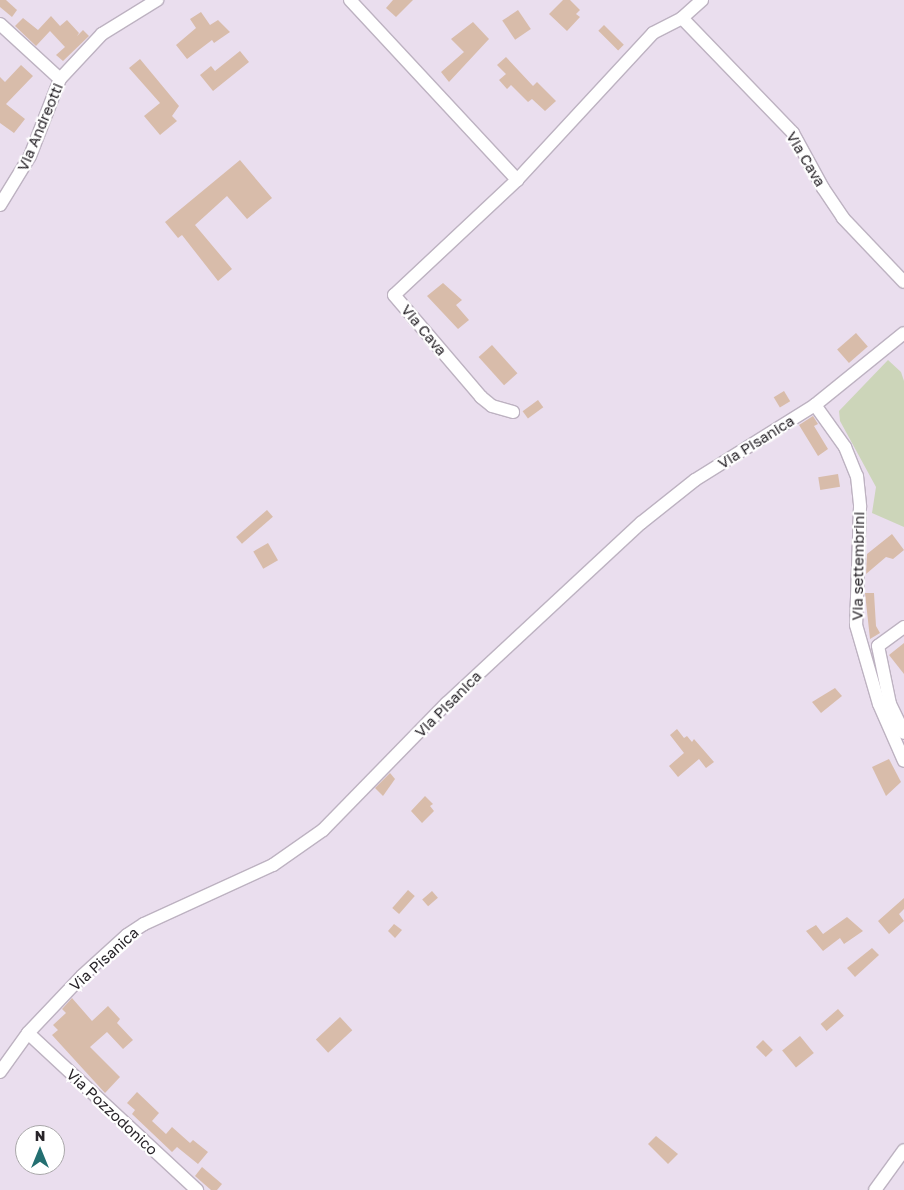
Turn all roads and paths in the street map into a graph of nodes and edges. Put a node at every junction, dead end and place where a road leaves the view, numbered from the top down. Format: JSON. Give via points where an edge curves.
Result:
{"nodes":[{"id":1,"x":157,"y":0,"type":"edge"},
{"id":2,"x":350,"y":0,"type":"edge"},
{"id":3,"x":702,"y":0,"type":"edge"},
{"id":4,"x":682,"y":18,"type":"junction"},
{"id":5,"x":0,"y":24,"type":"edge"},
{"id":6,"x":60,"y":79,"type":"junction"},
{"id":7,"x":517,"y":180,"type":"junction"},
{"id":8,"x":0,"y":205,"type":"edge"},
{"id":9,"x":904,"y":282,"type":"edge"},
{"id":10,"x":904,"y":333,"type":"edge"},
{"id":11,"x":815,"y":405,"type":"junction"},
{"id":12,"x":513,"y":412,"type":"dead end"},
{"id":13,"x":904,"y":627,"type":"edge"},
{"id":14,"x":904,"y":733,"type":"edge"},
{"id":15,"x":904,"y":761,"type":"edge"},
{"id":16,"x":28,"y":1033,"type":"junction"},
{"id":17,"x":0,"y":1072,"type":"edge"},
{"id":18,"x":904,"y":1150,"type":"edge"},
{"id":19,"x":197,"y":1190,"type":"edge"},
{"id":20,"x":875,"y":1190,"type":"edge"}],
"edges":[{"from":1,"to":6,"type":"street","name":"Via Andreotti","via":[[102,34]]},
{"from":2,"to":7,"type":"street"},
{"from":3,"to":4,"type":"street","name":"Via Cava"},
{"from":4,"to":7,"type":"street","name":"Via Cava","via":[[653,34]]},
{"from":4,"to":9,"type":"street","name":"Via Cava","via":[[793,133],[843,218]]},
{"from":5,"to":6,"type":"street"},
{"from":6,"to":8,"type":"street","name":"Via Andreotti","via":[[30,156]]},
{"from":7,"to":12,"type":"street","name":"Via Cava","via":[[394,295],[481,397],[492,406]]},
{"from":10,"to":11,"type":"street","name":"Via Pisanica"},
{"from":11,"to":15,"type":"street","name":"Via settembrini","via":[[846,447],[857,476],[860,507],[856,625],[878,704]]},
{"from":11,"to":16,"type":"street","name":"Via Pisanica","via":[[695,480],[640,523],[447,703],[323,830],[273,865],[144,924],[127,935],[82,976]]},
{"from":13,"to":14,"type":"street","via":[[878,646],[890,704]]},
{"from":16,"to":17,"type":"street","name":"Via Pisanica"},
{"from":16,"to":19,"type":"street","name":"Via Pozzodonico"},
{"from":18,"to":20,"type":"street"}]}
